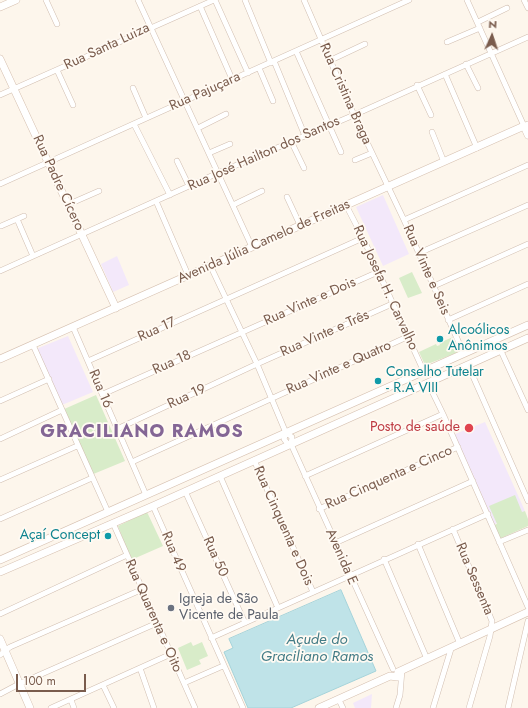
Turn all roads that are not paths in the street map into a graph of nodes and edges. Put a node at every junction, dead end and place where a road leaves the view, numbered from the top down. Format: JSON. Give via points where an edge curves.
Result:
{"nodes":[{"id":1,"x":16,"y":0,"type":"edge"},
{"id":2,"x":46,"y":0,"type":"edge"},
{"id":3,"x":138,"y":0,"type":"edge"},
{"id":4,"x":215,"y":0,"type":"edge"},
{"id":5,"x":245,"y":0,"type":"edge"},
{"id":6,"x":304,"y":0,"type":"edge"},
{"id":7,"x":408,"y":0,"type":"edge"},
{"id":8,"x":467,"y":0,"type":"edge"},
{"id":9,"x":524,"y":0,"type":"edge"},
{"id":10,"x":206,"y":2,"type":"edge"},
{"id":11,"x":200,"y":6,"type":"junction"},
{"id":12,"x":0,"y":7,"type":"edge"},
{"id":13,"x":508,"y":8,"type":"dead end"},
{"id":14,"x":528,"y":8,"type":"edge"},
{"id":15,"x":478,"y":22,"type":"junction"},
{"id":16,"x":57,"y":24,"type":"dead end"},
{"id":17,"x":151,"y":27,"type":"junction"},
{"id":18,"x":480,"y":28,"type":"junction"},
{"id":19,"x":528,"y":37,"type":"edge"},
{"id":20,"x":321,"y":39,"type":"junction"},
{"id":21,"x":447,"y":42,"type":"dead end"},
{"id":22,"x":365,"y":44,"type":"dead end"},
{"id":23,"x":296,"y":51,"type":"junction"},
{"id":24,"x":492,"y":52,"type":"junction"},
{"id":25,"x":0,"y":59,"type":"edge"},
{"id":26,"x":331,"y":60,"type":"junction"},
{"id":27,"x":273,"y":62,"type":"junction"},
{"id":28,"x":466,"y":64,"type":"junction"},
{"id":29,"x":259,"y":68,"type":"junction"},
{"id":30,"x":57,"y":70,"type":"junction"},
{"id":31,"x":248,"y":73,"type":"junction"},
{"id":32,"x":445,"y":74,"type":"junction"},
{"id":33,"x":232,"y":79,"type":"junction"},
{"id":34,"x":417,"y":85,"type":"junction"},
{"id":35,"x":133,"y":88,"type":"dead end"},
{"id":36,"x":478,"y":88,"type":"dead end"},
{"id":37,"x":14,"y":89,"type":"junction"},
{"id":38,"x":0,"y":95,"type":"edge"},
{"id":39,"x":184,"y":101,"type":"junction"},
{"id":40,"x":273,"y":101,"type":"dead end"},
{"id":41,"x":73,"y":105,"type":"dead end"},
{"id":42,"x":226,"y":114,"type":"dead end"},
{"id":43,"x":354,"y":115,"type":"junction"},
{"id":44,"x":430,"y":115,"type":"dead end"},
{"id":45,"x":146,"y":118,"type":"junction"},
{"id":46,"x":134,"y":124,"type":"junction"},
{"id":47,"x":329,"y":125,"type":"junction"},
{"id":48,"x":526,"y":125,"type":"edge"},
{"id":49,"x":198,"y":128,"type":"junction"},
{"id":50,"x":432,"y":132,"type":"dead end"},
{"id":51,"x":528,"y":135,"type":"edge"},
{"id":52,"x":305,"y":136,"type":"junction"},
{"id":53,"x":291,"y":141,"type":"junction"},
{"id":54,"x":230,"y":144,"type":"dead end"},
{"id":55,"x":477,"y":148,"type":"junction"},
{"id":56,"x":341,"y":152,"type":"dead end"},
{"id":57,"x":210,"y":153,"type":"junction"},
{"id":58,"x":372,"y":153,"type":"junction"},
{"id":59,"x":355,"y":160,"type":"dead end"},
{"id":60,"x":48,"y":162,"type":"junction"},
{"id":61,"x":177,"y":162,"type":"dead end"},
{"id":62,"x":444,"y":162,"type":"junction"},
{"id":63,"x":528,"y":165,"type":"edge"},
{"id":64,"x":304,"y":168,"type":"dead end"},
{"id":65,"x":218,"y":172,"type":"junction"},
{"id":66,"x":0,"y":184,"type":"edge"},
{"id":67,"x":189,"y":186,"type":"junction"},
{"id":68,"x":388,"y":187,"type":"junction"},
{"id":69,"x":99,"y":191,"type":"dead end"},
{"id":70,"x":262,"y":191,"type":"dead end"},
{"id":71,"x":170,"y":195,"type":"junction"},
{"id":72,"x":287,"y":197,"type":"dead end"},
{"id":73,"x":156,"y":201,"type":"junction"},
{"id":74,"x":67,"y":205,"type":"junction"},
{"id":75,"x":233,"y":205,"type":"junction"},
{"id":76,"x":346,"y":205,"type":"junction"},
{"id":77,"x":528,"y":205,"type":"edge"},
{"id":78,"x":24,"y":216,"type":"dead end"},
{"id":79,"x":17,"y":219,"type":"junction"},
{"id":80,"x":404,"y":220,"type":"junction"},
{"id":81,"x":300,"y":225,"type":"junction"},
{"id":82,"x":1,"y":226,"type":"edge"},
{"id":83,"x":81,"y":234,"type":"junction"},
{"id":84,"x":363,"y":238,"type":"junction"},
{"id":85,"x":528,"y":244,"type":"edge"},
{"id":86,"x":252,"y":247,"type":"junction"},
{"id":87,"x":419,"y":253,"type":"junction"},
{"id":88,"x":33,"y":256,"type":"junction"},
{"id":89,"x":210,"y":265,"type":"junction"},
{"id":90,"x":0,"y":271,"type":"edge"},
{"id":91,"x":378,"y":272,"type":"junction"},
{"id":92,"x":188,"y":275,"type":"junction"},
{"id":93,"x":528,"y":284,"type":"edge"},
{"id":94,"x":434,"y":286,"type":"junction"},
{"id":95,"x":227,"y":299,"type":"junction"},
{"id":96,"x":392,"y":304,"type":"junction"},
{"id":97,"x":116,"y":308,"type":"junction"},
{"id":98,"x":448,"y":320,"type":"junction"},
{"id":99,"x":528,"y":325,"type":"edge"},
{"id":100,"x":73,"y":326,"type":"junction"},
{"id":101,"x":241,"y":332,"type":"junction"},
{"id":102,"x":407,"y":337,"type":"junction"},
{"id":103,"x":528,"y":338,"type":"edge"},
{"id":104,"x":33,"y":345,"type":"junction"},
{"id":105,"x":501,"y":351,"type":"junction"},
{"id":106,"x":464,"y":354,"type":"junction"},
{"id":107,"x":0,"y":359,"type":"edge"},
{"id":108,"x":88,"y":361,"type":"junction"},
{"id":109,"x":257,"y":364,"type":"junction"},
{"id":110,"x":444,"y":364,"type":"junction"},
{"id":111,"x":468,"y":366,"type":"junction"},
{"id":112,"x":424,"y":372,"type":"junction"},
{"id":113,"x":448,"y":374,"type":"junction"},
{"id":114,"x":48,"y":379,"type":"junction"},
{"id":115,"x":428,"y":383,"type":"junction"},
{"id":116,"x":103,"y":394,"type":"junction"},
{"id":117,"x":271,"y":399,"type":"junction"},
{"id":118,"x":0,"y":401,"type":"edge"},
{"id":119,"x":62,"y":410,"type":"junction"},
{"id":120,"x":528,"y":410,"type":"edge"},
{"id":121,"x":443,"y":414,"type":"junction"},
{"id":122,"x":117,"y":429,"type":"junction"},
{"id":123,"x":286,"y":433,"type":"junction"},
{"id":124,"x":0,"y":439,"type":"edge"},
{"id":125,"x":291,"y":444,"type":"junction"},
{"id":126,"x":77,"y":446,"type":"junction"},
{"id":127,"x":458,"y":447,"type":"junction"},
{"id":128,"x":254,"y":460,"type":"junction"},
{"id":129,"x":132,"y":462,"type":"junction"},
{"id":130,"x":220,"y":476,"type":"junction"},
{"id":131,"x":305,"y":476,"type":"junction"},
{"id":132,"x":92,"y":478,"type":"junction"},
{"id":133,"x":0,"y":480,"type":"edge"},
{"id":134,"x":473,"y":481,"type":"junction"},
{"id":135,"x":185,"y":491,"type":"junction"},
{"id":136,"x":146,"y":495,"type":"junction"},
{"id":137,"x":528,"y":498,"type":"edge"},
{"id":138,"x":126,"y":504,"type":"junction"},
{"id":139,"x":153,"y":506,"type":"junction"},
{"id":140,"x":319,"y":509,"type":"junction"},
{"id":141,"x":108,"y":512,"type":"junction"},
{"id":142,"x":488,"y":514,"type":"junction"},
{"id":143,"x":130,"y":515,"type":"junction"},
{"id":144,"x":0,"y":519,"type":"edge"},
{"id":145,"x":113,"y":523,"type":"junction"},
{"id":146,"x":453,"y":529,"type":"junction"},
{"id":147,"x":528,"y":530,"type":"edge"},
{"id":148,"x":499,"y":542,"type":"junction"},
{"id":149,"x":335,"y":543,"type":"junction"},
{"id":150,"x":418,"y":544,"type":"junction"},
{"id":151,"x":127,"y":555,"type":"junction"},
{"id":152,"x":384,"y":558,"type":"junction"},
{"id":153,"x":0,"y":560,"type":"edge"},
{"id":154,"x":0,"y":572,"type":"edge"},
{"id":155,"x":350,"y":576,"type":"junction"},
{"id":156,"x":142,"y":589,"type":"junction"},
{"id":157,"x":313,"y":592,"type":"junction"},
{"id":158,"x":528,"y":607,"type":"edge"},
{"id":159,"x":278,"y":608,"type":"junction"},
{"id":160,"x":528,"y":612,"type":"edge"},
{"id":161,"x":0,"y":614,"type":"edge"},
{"id":162,"x":528,"y":621,"type":"edge"},
{"id":163,"x":157,"y":623,"type":"junction"},
{"id":164,"x":245,"y":623,"type":"junction"},
{"id":165,"x":491,"y":629,"type":"junction"},
{"id":166,"x":211,"y":638,"type":"junction"},
{"id":167,"x":0,"y":639,"type":"edge"},
{"id":168,"x":460,"y":644,"type":"junction"},
{"id":169,"x":451,"y":649,"type":"junction"},
{"id":170,"x":3,"y":653,"type":"edge"},
{"id":171,"x":171,"y":654,"type":"junction"},
{"id":172,"x":427,"y":659,"type":"junction"},
{"id":173,"x":224,"y":666,"type":"junction"},
{"id":174,"x":140,"y":668,"type":"junction"},
{"id":175,"x":396,"y":672,"type":"junction"},
{"id":176,"x":184,"y":683,"type":"junction"},
{"id":177,"x":19,"y":684,"type":"junction"},
{"id":178,"x":103,"y":685,"type":"junction"},
{"id":179,"x":0,"y":694,"type":"edge"},
{"id":180,"x":71,"y":700,"type":"junction"},
{"id":181,"x":339,"y":700,"type":"junction"},
{"id":182,"x":322,"y":707,"type":"edge"},
{"id":183,"x":30,"y":708,"type":"edge"},
{"id":184,"x":51,"y":708,"type":"edge"},
{"id":185,"x":74,"y":708,"type":"edge"},
{"id":186,"x":114,"y":708,"type":"edge"},
{"id":187,"x":154,"y":708,"type":"edge"},
{"id":188,"x":195,"y":708,"type":"edge"},
{"id":189,"x":243,"y":708,"type":"edge"},
{"id":190,"x":343,"y":708,"type":"edge"},
{"id":191,"x":396,"y":708,"type":"edge"},
{"id":192,"x":433,"y":708,"type":"edge"},
{"id":193,"x":469,"y":708,"type":"edge"},
{"id":194,"x":508,"y":708,"type":"edge"}],
"edges":[{"from":1,"to":12,"type":"street"},
{"from":2,"to":16,"type":"street"},
{"from":3,"to":17,"type":"street"},
{"from":4,"to":10,"type":"street","name":"Rua Santa Luiza"},
{"from":4,"to":31,"type":"street"},
{"from":5,"to":27,"type":"street"},
{"from":6,"to":20,"type":"street","name":"Rua Cristina Braga"},
{"from":7,"to":20,"type":"street","name":"Rua Pajuçara"},
{"from":8,"to":15,"type":"street"},
{"from":9,"to":14,"type":"street"},
{"from":10,"to":11,"type":"street","name":"Rua Santa Luiza"},
{"from":11,"to":17,"type":"street","name":"Rua Santa Luiza"},
{"from":11,"to":33,"type":"street"},
{"from":13,"to":15,"type":"street"},
{"from":15,"to":18,"type":"street"},
{"from":17,"to":30,"type":"street","name":"Rua Santa Luiza"},
{"from":17,"to":39,"type":"street"},
{"from":18,"to":21,"type":"street"},
{"from":18,"to":24,"type":"street"},
{"from":19,"to":24,"type":"street","name":"Rua José Hailton dos Santos"},
{"from":20,"to":23,"type":"street","name":"Rua Pajuçara"},
{"from":20,"to":26,"type":"street","name":"Rua Cristina Braga"},
{"from":22,"to":26,"type":"street"},
{"from":23,"to":27,"type":"street","name":"Rua Pajuçara"},
{"from":23,"to":47,"type":"street"},
{"from":24,"to":28,"type":"street","name":"Rua José Hailton dos Santos"},
{"from":24,"to":48,"type":"street"},
{"from":25,"to":37,"type":"street","name":"Rua Padre Cícero"},
{"from":26,"to":43,"type":"street","name":"Rua Cristina Braga"},
{"from":27,"to":29,"type":"street","name":"Rua Pajuçara"},
{"from":27,"to":52,"type":"street"},
{"from":28,"to":32,"type":"street","name":"Rua José Hailton dos Santos"},
{"from":28,"to":36,"type":"street"},
{"from":29,"to":31,"type":"street","name":"Rua Pajuçara"},
{"from":29,"to":40,"type":"street"},
{"from":30,"to":37,"type":"street","name":"Rua Santa Luiza"},
{"from":30,"to":41,"type":"street"},
{"from":31,"to":33,"type":"street","name":"Rua Pajuçara"},
{"from":32,"to":34,"type":"street","name":"Rua José Hailton dos Santos"},
{"from":32,"to":55,"type":"street"},
{"from":33,"to":39,"type":"street","name":"Rua Pajuçara"},
{"from":34,"to":43,"type":"street","name":"Rua José Hailton dos Santos"},
{"from":34,"to":44,"type":"street"},
{"from":35,"to":45,"type":"street"},
{"from":37,"to":38,"type":"street","name":"Rua Santa Luiza"},
{"from":37,"to":60,"type":"street","name":"Rua Padre Cícero"},
{"from":39,"to":45,"type":"street","name":"Rua Pajuçara"},
{"from":39,"to":49,"type":"street"},
{"from":42,"to":49,"type":"street"},
{"from":43,"to":47,"type":"street","name":"Rua José Hailton dos Santos"},
{"from":43,"to":58,"type":"street","name":"Rua Cristina Braga"},
{"from":45,"to":46,"type":"street","name":"Rua Pajuçara"},
{"from":46,"to":60,"type":"street","name":"Rua Pajuçara"},
{"from":46,"to":71,"type":"street"},
{"from":47,"to":52,"type":"street","name":"Rua José Hailton dos Santos"},
{"from":47,"to":56,"type":"street"},
{"from":48,"to":51,"type":"street"},
{"from":48,"to":55,"type":"street","name":"Avenida Júlia Camelo de Freitas"},
{"from":49,"to":57,"type":"street"},
{"from":50,"to":62,"type":"street"},
{"from":52,"to":53,"type":"street","name":"Rua José Hailton dos Santos"},
{"from":53,"to":64,"type":"street"},
{"from":53,"to":65,"type":"street","name":"Rua José Hailton dos Santos"},
{"from":54,"to":57,"type":"street"},
{"from":55,"to":62,"type":"street","name":"Avenida Júlia Camelo de Freitas"},
{"from":57,"to":65,"type":"street"},
{"from":58,"to":59,"type":"street"},
{"from":58,"to":68,"type":"street","name":"Rua Cristina Braga"},
{"from":60,"to":66,"type":"street","name":"Rua Pajuçara"},
{"from":60,"to":74,"type":"street","name":"Rua Padre Cícero"},
{"from":61,"to":67,"type":"street"},
{"from":62,"to":68,"type":"street","name":"Avenida Júlia Camelo de Freitas"},
{"from":63,"to":80,"type":"street"},
{"from":65,"to":67,"type":"street","name":"Rua José Hailton dos Santos"},
{"from":65,"to":75,"type":"street"},
{"from":67,"to":71,"type":"street","name":"Rua José Hailton dos Santos"},
{"from":68,"to":76,"type":"street","name":"Avenida Júlia Camelo de Freitas"},
{"from":68,"to":80,"type":"street","name":"Rua Vinte e Seis"},
{"from":69,"to":74,"type":"street"},
{"from":70,"to":75,"type":"street"},
{"from":71,"to":73,"type":"street","name":"Rua José Hailton dos Santos"},
{"from":72,"to":81,"type":"street"},
{"from":73,"to":83,"type":"street","name":"Rua José Hailton dos Santos"},
{"from":73,"to":92,"type":"street"},
{"from":74,"to":83,"type":"street","name":"Rua Padre Cícero"},
{"from":75,"to":86,"type":"street"},
{"from":76,"to":81,"type":"street","name":"Avenida Júlia Camelo de Freitas"},
{"from":76,"to":84,"type":"street","name":"Rua Josefa H. Carvalho"},
{"from":77,"to":87,"type":"street"},
{"from":78,"to":79,"type":"street"},
{"from":79,"to":82,"type":"street"},
{"from":79,"to":88,"type":"street"},
{"from":80,"to":87,"type":"street","name":"Rua Vinte e Seis"},
{"from":81,"to":86,"type":"street","name":"Avenida Júlia Camelo de Freitas"},
{"from":83,"to":88,"type":"street","name":"Rua José Hailton dos Santos"},
{"from":83,"to":97,"type":"street","name":"Rua Padre Cícero"},
{"from":84,"to":91,"type":"street","name":"Rua Josefa H. Carvalho"},
{"from":84,"to":95,"type":"street","name":"Rua 17"},
{"from":85,"to":94,"type":"street"},
{"from":86,"to":89,"type":"street","name":"Avenida Júlia Camelo de Freitas"},
{"from":87,"to":94,"type":"street","name":"Rua Vinte e Seis"},
{"from":88,"to":90,"type":"street","name":"Rua José Hailton dos Santos"},
{"from":89,"to":92,"type":"street","name":"Avenida Júlia Camelo de Freitas"},
{"from":89,"to":95,"type":"street","name":"Avenida E"},
{"from":91,"to":96,"type":"street","name":"Rua Josefa H. Carvalho"},
{"from":91,"to":101,"type":"street","name":"Rua Vinte e Dois"},
{"from":92,"to":97,"type":"street","name":"Avenida Júlia Camelo de Freitas"},
{"from":93,"to":98,"type":"street"},
{"from":94,"to":98,"type":"street","name":"Rua Vinte e Seis"},
{"from":95,"to":101,"type":"street","name":"Avenida E"},
{"from":95,"to":108,"type":"street","name":"Rua 17"},
{"from":96,"to":102,"type":"street","name":"Rua Josefa H. Carvalho"},
{"from":96,"to":109,"type":"street","name":"Rua Vinte e Três"},
{"from":97,"to":100,"type":"street","name":"Avenida Júlia Camelo de Freitas"},
{"from":98,"to":106,"type":"street","name":"Rua Vinte e Seis"},
{"from":99,"to":106,"type":"street"},
{"from":100,"to":104,"type":"street","name":"Avenida Júlia Camelo de Freitas"},
{"from":100,"to":108,"type":"street","name":"Rua 16"},
{"from":101,"to":109,"type":"street","name":"Avenida E"},
{"from":101,"to":116,"type":"street","name":"Rua 18"},
{"from":102,"to":112,"type":"street","name":"Rua Josefa H. Carvalho"},
{"from":102,"to":117,"type":"street","name":"Rua Vinte e Quatro"},
{"from":103,"to":105,"type":"street"},
{"from":104,"to":107,"type":"street","name":"Avenida Júlia Camelo de Freitas"},
{"from":104,"to":114,"type":"street"},
{"from":105,"to":111,"type":"street"},
{"from":105,"to":120,"type":"street"},
{"from":106,"to":110,"type":"street"},
{"from":108,"to":116,"type":"street","name":"Rua 16"},
{"from":109,"to":117,"type":"street","name":"Avenida E"},
{"from":109,"to":122,"type":"street","name":"Rua 19"},
{"from":110,"to":112,"type":"street"},
{"from":110,"to":113,"type":"street"},
{"from":111,"to":113,"type":"street"},
{"from":111,"to":137,"type":"street"},
{"from":112,"to":123,"type":"street"},
{"from":113,"to":115,"type":"street"},
{"from":114,"to":118,"type":"street"},
{"from":114,"to":119,"type":"street"},
{"from":115,"to":121,"type":"street"},
{"from":115,"to":125,"type":"street"},
{"from":116,"to":122,"type":"street","name":"Rua 16"},
{"from":117,"to":123,"type":"street","name":"Avenida E"},
{"from":117,"to":129,"type":"street","name":"Rua Vinte e Quatro"},
{"from":119,"to":124,"type":"street"},
{"from":119,"to":126,"type":"street"},
{"from":121,"to":127,"type":"street"},
{"from":121,"to":131,"type":"street"},
{"from":122,"to":129,"type":"street","name":"Rua 16"},
{"from":123,"to":125,"type":"street","name":"Avenida E","via":[[292,437]]},
{"from":123,"to":136,"type":"street"},
{"from":125,"to":128,"type":"street"},
{"from":125,"to":131,"type":"street","name":"Avenida E"},
{"from":126,"to":132,"type":"street"},
{"from":126,"to":133,"type":"street"},
{"from":127,"to":134,"type":"street"},
{"from":127,"to":140,"type":"street","name":"Rua Cinquenta e Cinco"},
{"from":128,"to":130,"type":"street"},
{"from":128,"to":157,"type":"street","name":"Rua Cinquenta e Dois"},
{"from":129,"to":136,"type":"street","name":"Rua 16"},
{"from":130,"to":135,"type":"street"},
{"from":130,"to":159,"type":"street"},
{"from":131,"to":140,"type":"street","name":"Avenida E"},
{"from":132,"to":141,"type":"street"},
{"from":132,"to":144,"type":"street"},
{"from":134,"to":142,"type":"street"},
{"from":134,"to":149,"type":"street"},
{"from":135,"to":139,"type":"street"},
{"from":135,"to":164,"type":"street","name":"Rua 50"},
{"from":136,"to":138,"type":"street"},
{"from":138,"to":141,"type":"street"},
{"from":138,"to":143,"type":"street"},
{"from":139,"to":143,"type":"street"},
{"from":139,"to":166,"type":"street","name":"Rua 49"},
{"from":140,"to":149,"type":"street","name":"Avenida E"},
{"from":141,"to":153,"type":"street"},
{"from":142,"to":146,"type":"street"},
{"from":142,"to":148,"type":"street"},
{"from":143,"to":145,"type":"street"},
{"from":145,"to":151,"type":"street","name":"Rua Quarenta e Oito"},
{"from":145,"to":154,"type":"street"},
{"from":146,"to":150,"type":"street"},
{"from":146,"to":165,"type":"street","name":"Rua Sessenta","via":[[492,621]]},
{"from":147,"to":148,"type":"street"},
{"from":148,"to":158,"type":"street"},
{"from":149,"to":155,"type":"street","name":"Avenida E"},
{"from":150,"to":152,"type":"street"},
{"from":150,"to":168,"type":"street"},
{"from":151,"to":156,"type":"street","name":"Rua Quarenta e Oito"},
{"from":151,"to":161,"type":"street"},
{"from":152,"to":155,"type":"street"},
{"from":152,"to":172,"type":"street"},
{"from":155,"to":157,"type":"street"},
{"from":155,"to":175,"type":"street","name":"Avenida E"},
{"from":156,"to":163,"type":"street","name":"Rua Quarenta e Oito"},
{"from":156,"to":170,"type":"street"},
{"from":157,"to":159,"type":"street"},
{"from":159,"to":164,"type":"street"},
{"from":160,"to":165,"type":"street"},
{"from":162,"to":194,"type":"street"},
{"from":163,"to":171,"type":"street","name":"Rua Quarenta e Oito"},
{"from":163,"to":177,"type":"street"},
{"from":164,"to":166,"type":"street"},
{"from":165,"to":168,"type":"street"},
{"from":165,"to":193,"type":"street"},
{"from":166,"to":173,"type":"street","name":"Rua 49"},
{"from":167,"to":170,"type":"street"},
{"from":168,"to":169,"type":"street"},
{"from":169,"to":172,"type":"street"},
{"from":169,"to":192,"type":"street"},
{"from":170,"to":177,"type":"street"},
{"from":171,"to":174,"type":"street"},
{"from":171,"to":176,"type":"street","name":"Rua Quarenta e Oito"},
{"from":172,"to":175,"type":"street"},
{"from":173,"to":176,"type":"street"},
{"from":173,"to":189,"type":"street","name":"Rua 49"},
{"from":174,"to":178,"type":"street"},
{"from":174,"to":187,"type":"street"},
{"from":175,"to":181,"type":"street"},
{"from":175,"to":191,"type":"street","via":[[400,695]]},
{"from":176,"to":188,"type":"street","name":"Rua Quarenta e Oito"},
{"from":177,"to":179,"type":"street"},
{"from":177,"to":183,"type":"street"},
{"from":178,"to":180,"type":"street"},
{"from":178,"to":186,"type":"street"},
{"from":180,"to":184,"type":"street"},
{"from":180,"to":185,"type":"street"},
{"from":181,"to":182,"type":"street"},
{"from":181,"to":190,"type":"street"}]}
